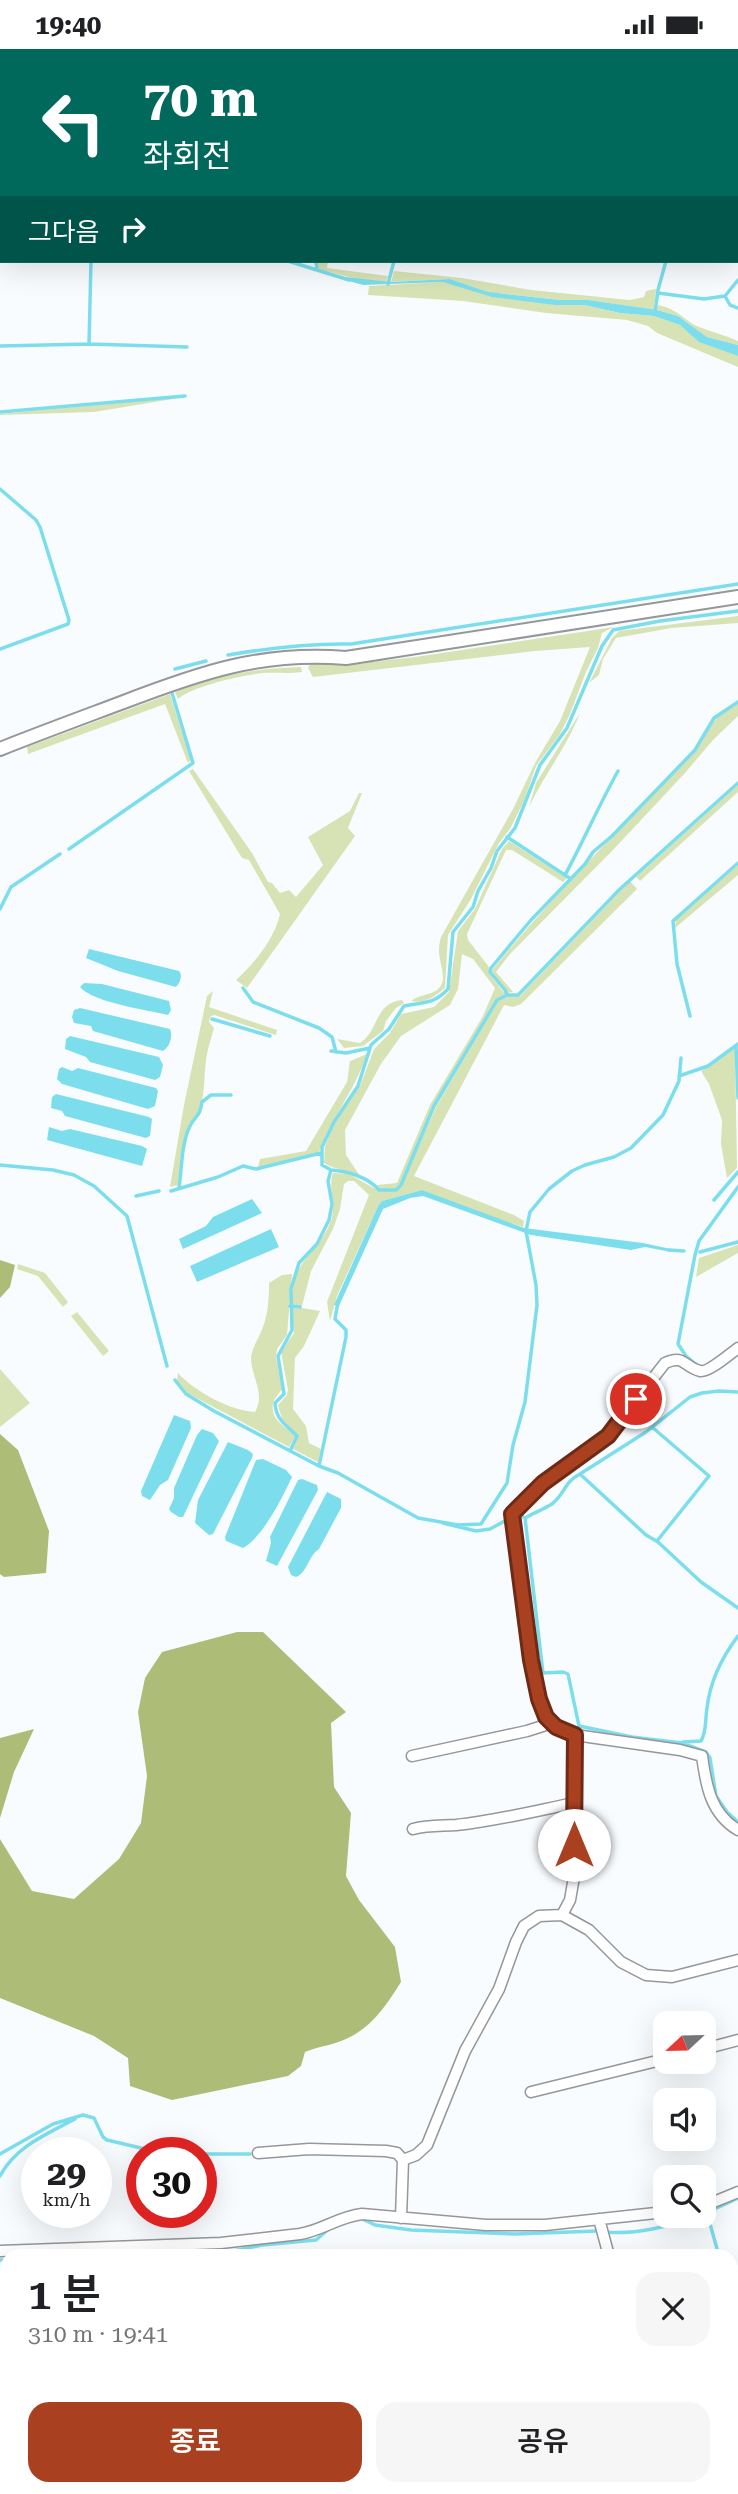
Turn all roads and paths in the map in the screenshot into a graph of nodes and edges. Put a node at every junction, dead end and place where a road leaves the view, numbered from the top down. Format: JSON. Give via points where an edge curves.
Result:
{"nodes":[{"id":1,"x":738,"y":597,"type":"edge"},
{"id":2,"x":0,"y":749,"type":"edge"},
{"id":3,"x":738,"y":1348,"type":"edge"},
{"id":4,"x":552,"y":1723,"type":"junction"},
{"id":5,"x":575,"y":1735,"type":"junction"},
{"id":6,"x":412,"y":1756,"type":"dead end"},
{"id":7,"x":575,"y":1803,"type":"junction"},
{"id":8,"x":412,"y":1829,"type":"dead end"},
{"id":9,"x":738,"y":1829,"type":"edge"},
{"id":10,"x":562,"y":1915,"type":"junction"},
{"id":11,"x":738,"y":1960,"type":"edge"},
{"id":12,"x":738,"y":2040,"type":"edge"},
{"id":13,"x":716,"y":2046,"type":"edge"},
{"id":14,"x":653,"y":2062,"type":"edge"},
{"id":15,"x":531,"y":2092,"type":"dead end"},
{"id":16,"x":258,"y":2153,"type":"dead end"},
{"id":17,"x":403,"y":2160,"type":"junction"},
{"id":18,"x":738,"y":2192,"type":"edge"},
{"id":19,"x":716,"y":2201,"type":"edge"},
{"id":20,"x":653,"y":2213,"type":"edge"},
{"id":21,"x":401,"y":2218,"type":"junction"},
{"id":22,"x":599,"y":2219,"type":"junction"},
{"id":23,"x":55,"y":2249,"type":"edge"},
{"id":24,"x":607,"y":2249,"type":"edge"}],
"edges":[{"from":1,"to":2,"type":"street","via":[[346,658],[251,661],[183,679]]},
{"from":3,"to":4,"type":"street","via":[[707,1370],[679,1359],[665,1363],[608,1436],[543,1483],[512,1514],[531,1660],[539,1699]]},
{"from":4,"to":5,"type":"street"},
{"from":4,"to":6,"type":"street"},
{"from":5,"to":7,"type":"street"},
{"from":5,"to":9,"type":"street","via":[[702,1756],[706,1786],[718,1814]]},
{"from":7,"to":8,"type":"street"},
{"from":7,"to":10,"type":"street","via":[[574,1877]]},
{"from":10,"to":11,"type":"street","via":[[589,1930],[621,1962],[646,1975],[671,1977]]},
{"from":10,"to":17,"type":"street","via":[[539,1916],[524,1926],[427,2145]]},
{"from":12,"to":13,"type":"street"},
{"from":14,"to":15,"type":"street"},
{"from":16,"to":17,"type":"street","via":[[386,2151]]},
{"from":17,"to":21,"type":"street"},
{"from":18,"to":19,"type":"street"},
{"from":20,"to":22,"type":"street"},
{"from":21,"to":22,"type":"street","via":[[486,2225]]},
{"from":21,"to":23,"type":"street","via":[[362,2214],[343,2217],[312,2232],[221,2243]]},
{"from":22,"to":24,"type":"street"}]}
